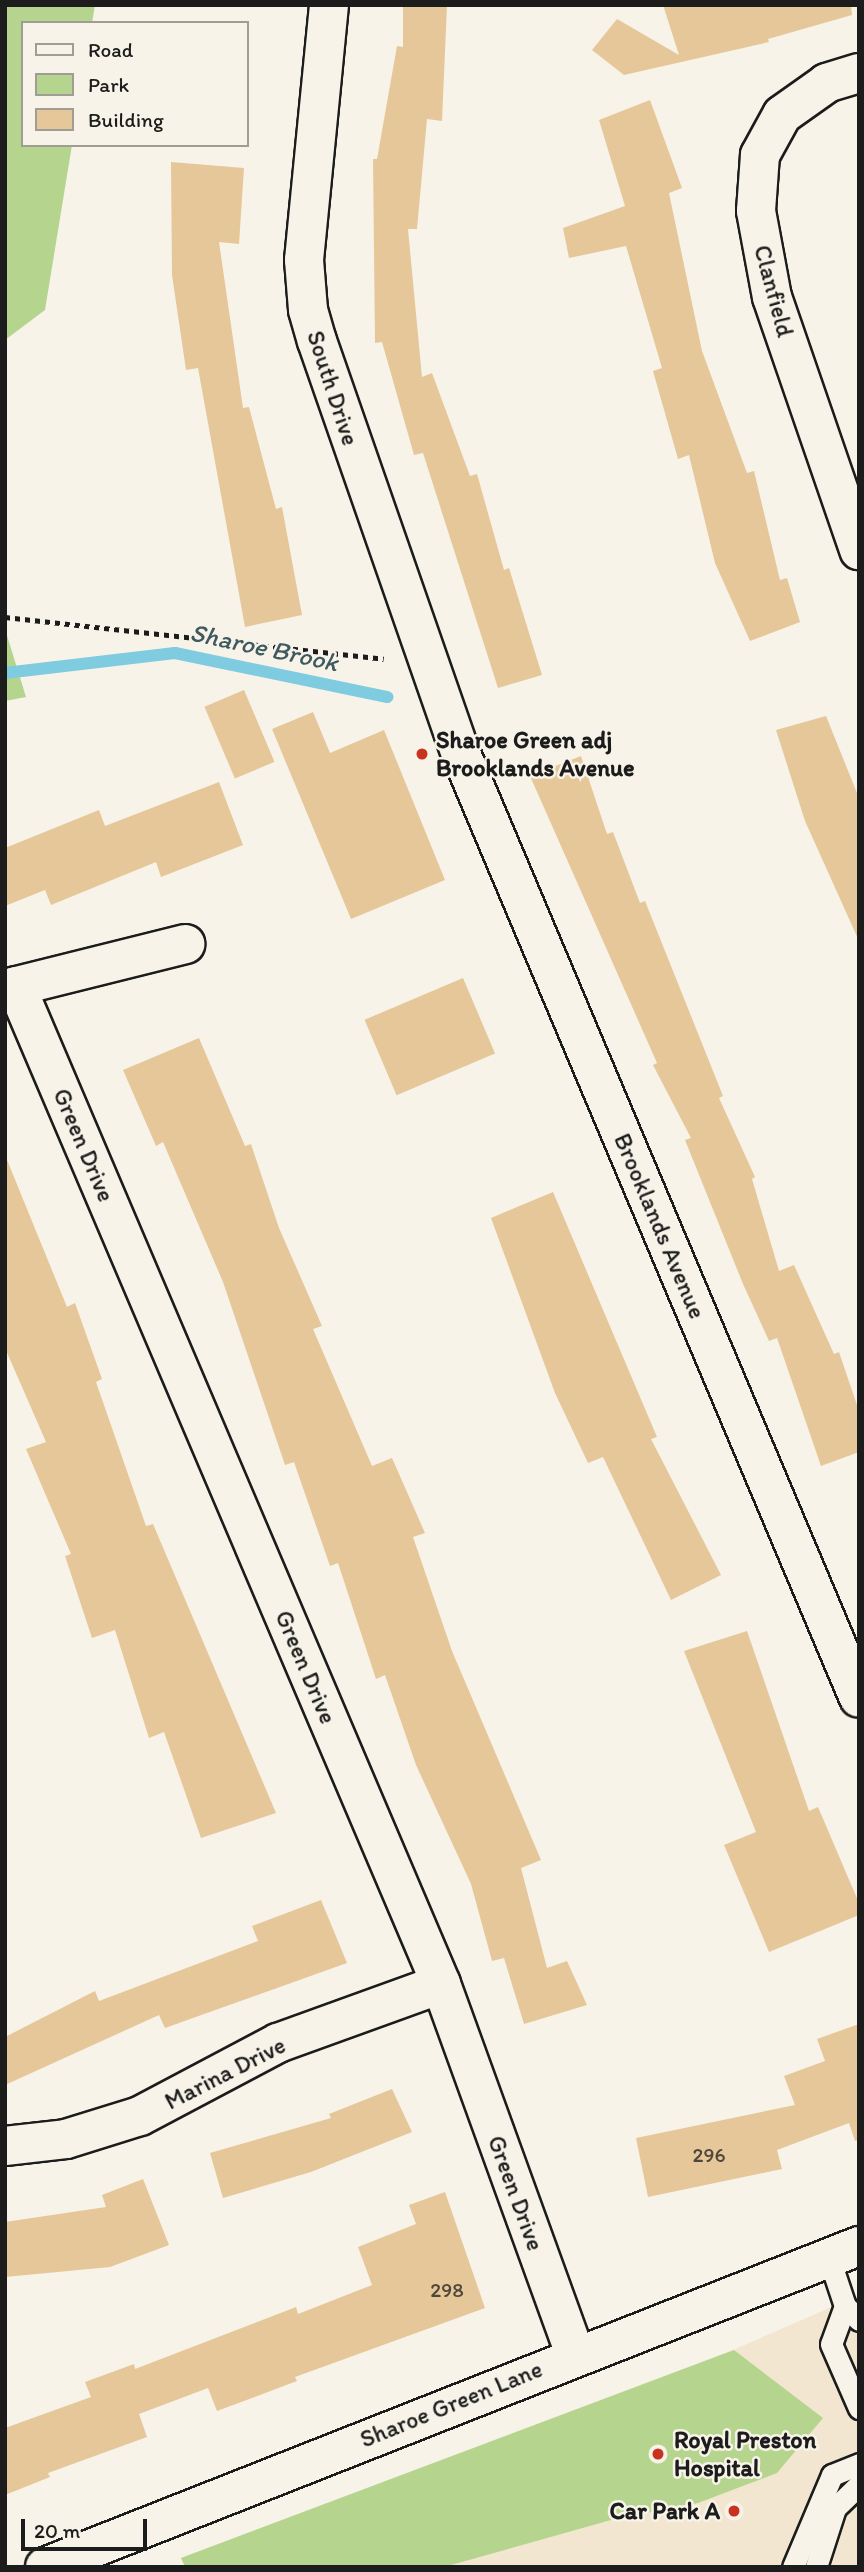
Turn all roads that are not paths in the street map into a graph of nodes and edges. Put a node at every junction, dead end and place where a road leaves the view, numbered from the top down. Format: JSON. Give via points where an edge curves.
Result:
{"nodes":[{"id":1,"x":329,"y":5,"type":"edge"},
{"id":2,"x":859,"y":73,"type":"edge"},
{"id":3,"x":859,"y":550,"type":"edge"},
{"id":4,"x":461,"y":754,"type":"joint"},
{"id":5,"x":185,"y":944,"type":"dead end"},
{"id":6,"x":11,"y":988,"type":"edge"},
{"id":7,"x":859,"y":1698,"type":"edge"},
{"id":8,"x":441,"y":1984,"type":"junction"},
{"id":9,"x":5,"y":2146,"type":"edge"},
{"id":10,"x":844,"y":2252,"type":"edge"},
{"id":11,"x":852,"y":2313,"type":"edge"},
{"id":12,"x":575,"y":2355,"type":"junction"},
{"id":13,"x":859,"y":2408,"type":"edge"},
{"id":14,"x":859,"y":2464,"type":"edge"},
{"id":15,"x":859,"y":2485,"type":"edge"},
{"id":16,"x":45,"y":2567,"type":"edge"},
{"id":17,"x":793,"y":2567,"type":"edge"},
{"id":18,"x":816,"y":2567,"type":"edge"}],
"edges":[{"from":1,"to":4,"type":"street","name":"South Drive","via":[[304,260],[307,299],[317,341]]},
{"from":2,"to":3,"type":"street","name":"Clanfield","via":[[819,88],[782,115],[761,155],[755,211],[772,297]]},
{"from":4,"to":7,"type":"street","name":"Brooklands Avenue"},
{"from":5,"to":6,"type":"street","name":"Green Drive"},
{"from":6,"to":8,"type":"street","name":"Green Drive"},
{"from":8,"to":9,"type":"street","name":"Marina Drive","via":[[278,2043],[140,2116],[66,2139]]},
{"from":8,"to":12,"type":"street","name":"Green Drive"},
{"from":10,"to":11,"type":"lane"},
{"from":10,"to":12,"type":"street","name":"Sharoe Green Lane"},
{"from":11,"to":13,"type":"lane","via":[[831,2344]]},
{"from":12,"to":16,"type":"street","name":"Sharoe Green Lane"},
{"from":14,"to":17,"type":"lane","via":[[832,2475]]},
{"from":15,"to":18,"type":"lane","via":[[835,2508]]}]}
